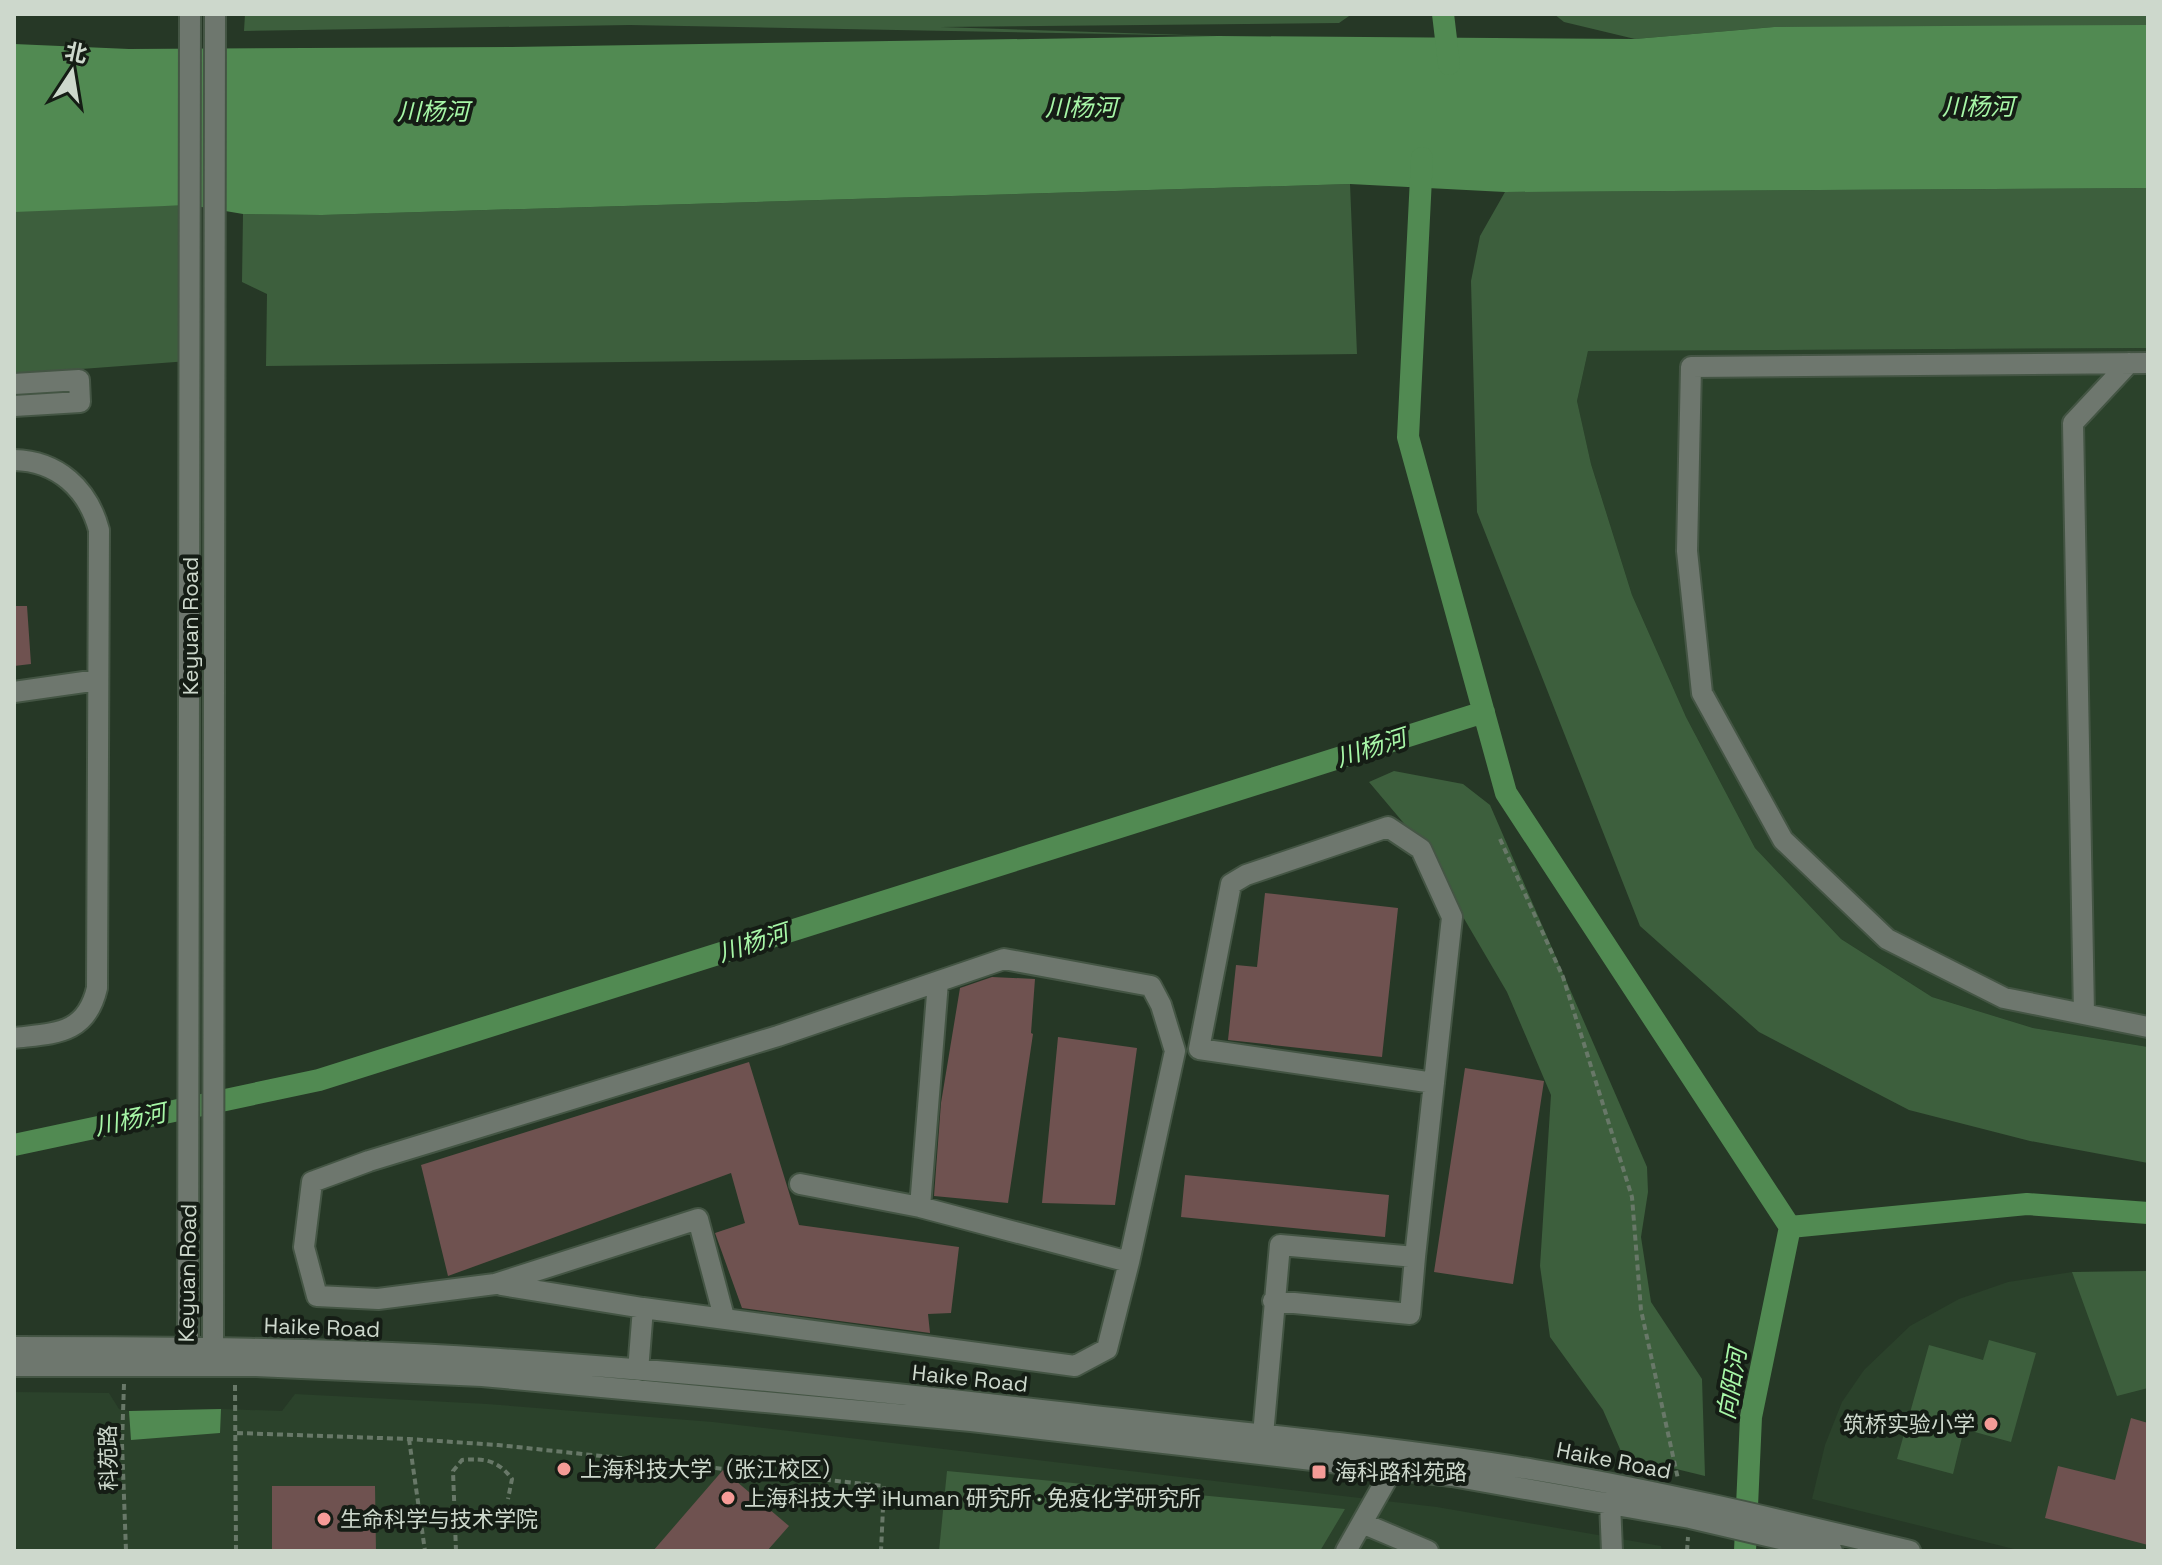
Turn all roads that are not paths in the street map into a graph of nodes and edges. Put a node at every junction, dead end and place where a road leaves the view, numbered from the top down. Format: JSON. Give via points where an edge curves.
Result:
{"nodes":[{"id":1,"x":190,"y":14,"type":"edge"},
{"id":2,"x":215,"y":14,"type":"edge"},
{"id":3,"x":2138,"y":363,"type":"edge"},
{"id":4,"x":14,"y":384,"type":"edge"},
{"id":5,"x":14,"y":406,"type":"edge"},
{"id":6,"x":14,"y":460,"type":"edge"},
{"id":7,"x":98,"y":680,"type":"junction"},
{"id":8,"x":14,"y":692,"type":"edge"},
{"id":9,"x":938,"y":982,"type":"junction"},
{"id":10,"x":2084,"y":1014,"type":"junction"},
{"id":11,"x":2148,"y":1027,"type":"edge"},
{"id":12,"x":14,"y":1038,"type":"edge"},
{"id":13,"x":1434,"y":1083,"type":"junction"},
{"id":14,"x":800,"y":1184,"type":"dead end"},
{"id":15,"x":920,"y":1207,"type":"junction"},
{"id":16,"x":1415,"y":1257,"type":"junction"},
{"id":17,"x":1129,"y":1262,"type":"junction"},
{"id":18,"x":495,"y":1284,"type":"junction"},
{"id":19,"x":1273,"y":1301,"type":"junction"},
{"id":20,"x":643,"y":1308,"type":"junction"},
{"id":21,"x":724,"y":1317,"type":"junction"},
{"id":22,"x":14,"y":1347,"type":"edge"},
{"id":23,"x":188,"y":1347,"type":"junction"},
{"id":24,"x":213,"y":1347,"type":"junction"},
{"id":25,"x":14,"y":1366,"type":"edge"},
{"id":26,"x":201,"y":1366,"type":"junction"},
{"id":27,"x":638,"y":1371,"type":"junction"},
{"id":28,"x":1263,"y":1435,"type":"junction"},
{"id":29,"x":1393,"y":1468,"type":"junction"},
{"id":30,"x":1610,"y":1502,"type":"junction"},
{"id":31,"x":1700,"y":1513,"type":"junction"},
{"id":32,"x":1362,"y":1523,"type":"junction"},
{"id":33,"x":1825,"y":1543,"type":"edge"},
{"id":34,"x":1346,"y":1551,"type":"edge"},
{"id":35,"x":1428,"y":1551,"type":"edge"},
{"id":36,"x":1612,"y":1551,"type":"edge"},
{"id":37,"x":1910,"y":1551,"type":"edge"}],
"edges":[{"from":1,"to":23,"type":"street","name":"Keyuan Road"},
{"from":2,"to":24,"type":"street","name":"Keyuan Road"},
{"from":3,"to":10,"type":"street","via":[[2073,423]]},
{"from":3,"to":10,"type":"street","via":[[1691,367],[1687,551],[1702,693],[1783,840],[1887,939],[2004,998]]},
{"from":4,"to":5,"type":"street","via":[[79,380],[80,402]]},
{"from":6,"to":7,"type":"street","via":[[37,463],[71,481],[94,512],[99,530]]},
{"from":7,"to":8,"type":"street"},
{"from":7,"to":12,"type":"street","via":[[94,1004],[74,1027]]},
{"from":9,"to":15,"type":"street"},
{"from":9,"to":17,"type":"street","via":[[1004,959],[1151,986],[1175,1051]]},
{"from":9,"to":18,"type":"street","via":[[312,1182],[304,1247],[317,1296],[378,1299]]},
{"from":10,"to":11,"type":"street"},
{"from":13,"to":13,"type":"street","via":[[1452,917],[1421,849],[1388,827],[1231,884],[1199,1049]]},
{"from":13,"to":16,"type":"street"},
{"from":14,"to":15,"type":"street"},
{"from":15,"to":17,"type":"street"},
{"from":16,"to":19,"type":"street","via":[[1280,1245]]},
{"from":16,"to":19,"type":"street","via":[[1410,1314]]},
{"from":17,"to":21,"type":"street","via":[[1107,1349],[1075,1366]]},
{"from":18,"to":20,"type":"street"},
{"from":18,"to":21,"type":"street","via":[[698,1219]]},
{"from":19,"to":28,"type":"street"},
{"from":20,"to":21,"type":"street"},
{"from":20,"to":27,"type":"street"},
{"from":22,"to":23,"type":"street","name":"Haike Road"},
{"from":23,"to":24,"type":"street","name":"Haike Road"},
{"from":23,"to":26,"type":"street","name":"Keyuan Road"},
{"from":24,"to":26,"type":"street","name":"Keyuan Road"},
{"from":24,"to":27,"type":"street","name":"Haike Road","via":[[483,1358]]},
{"from":25,"to":26,"type":"street","name":"Haike Road"},
{"from":26,"to":29,"type":"street","name":"Haike Road","via":[[482,1376],[706,1395]]},
{"from":27,"to":28,"type":"street","name":"Haike Road"},
{"from":28,"to":31,"type":"street","name":"Haike Road","via":[[1468,1459],[1682,1497]]},
{"from":29,"to":30,"type":"street","name":"Haike Road"},
{"from":29,"to":32,"type":"street"},
{"from":30,"to":31,"type":"street","name":"Haike Road"},
{"from":30,"to":36,"type":"street"},
{"from":31,"to":33,"type":"street","name":"Haike Road"},
{"from":32,"to":34,"type":"street"},
{"from":32,"to":35,"type":"street"},
{"from":33,"to":37,"type":"street","name":"Haike Road"}]}
